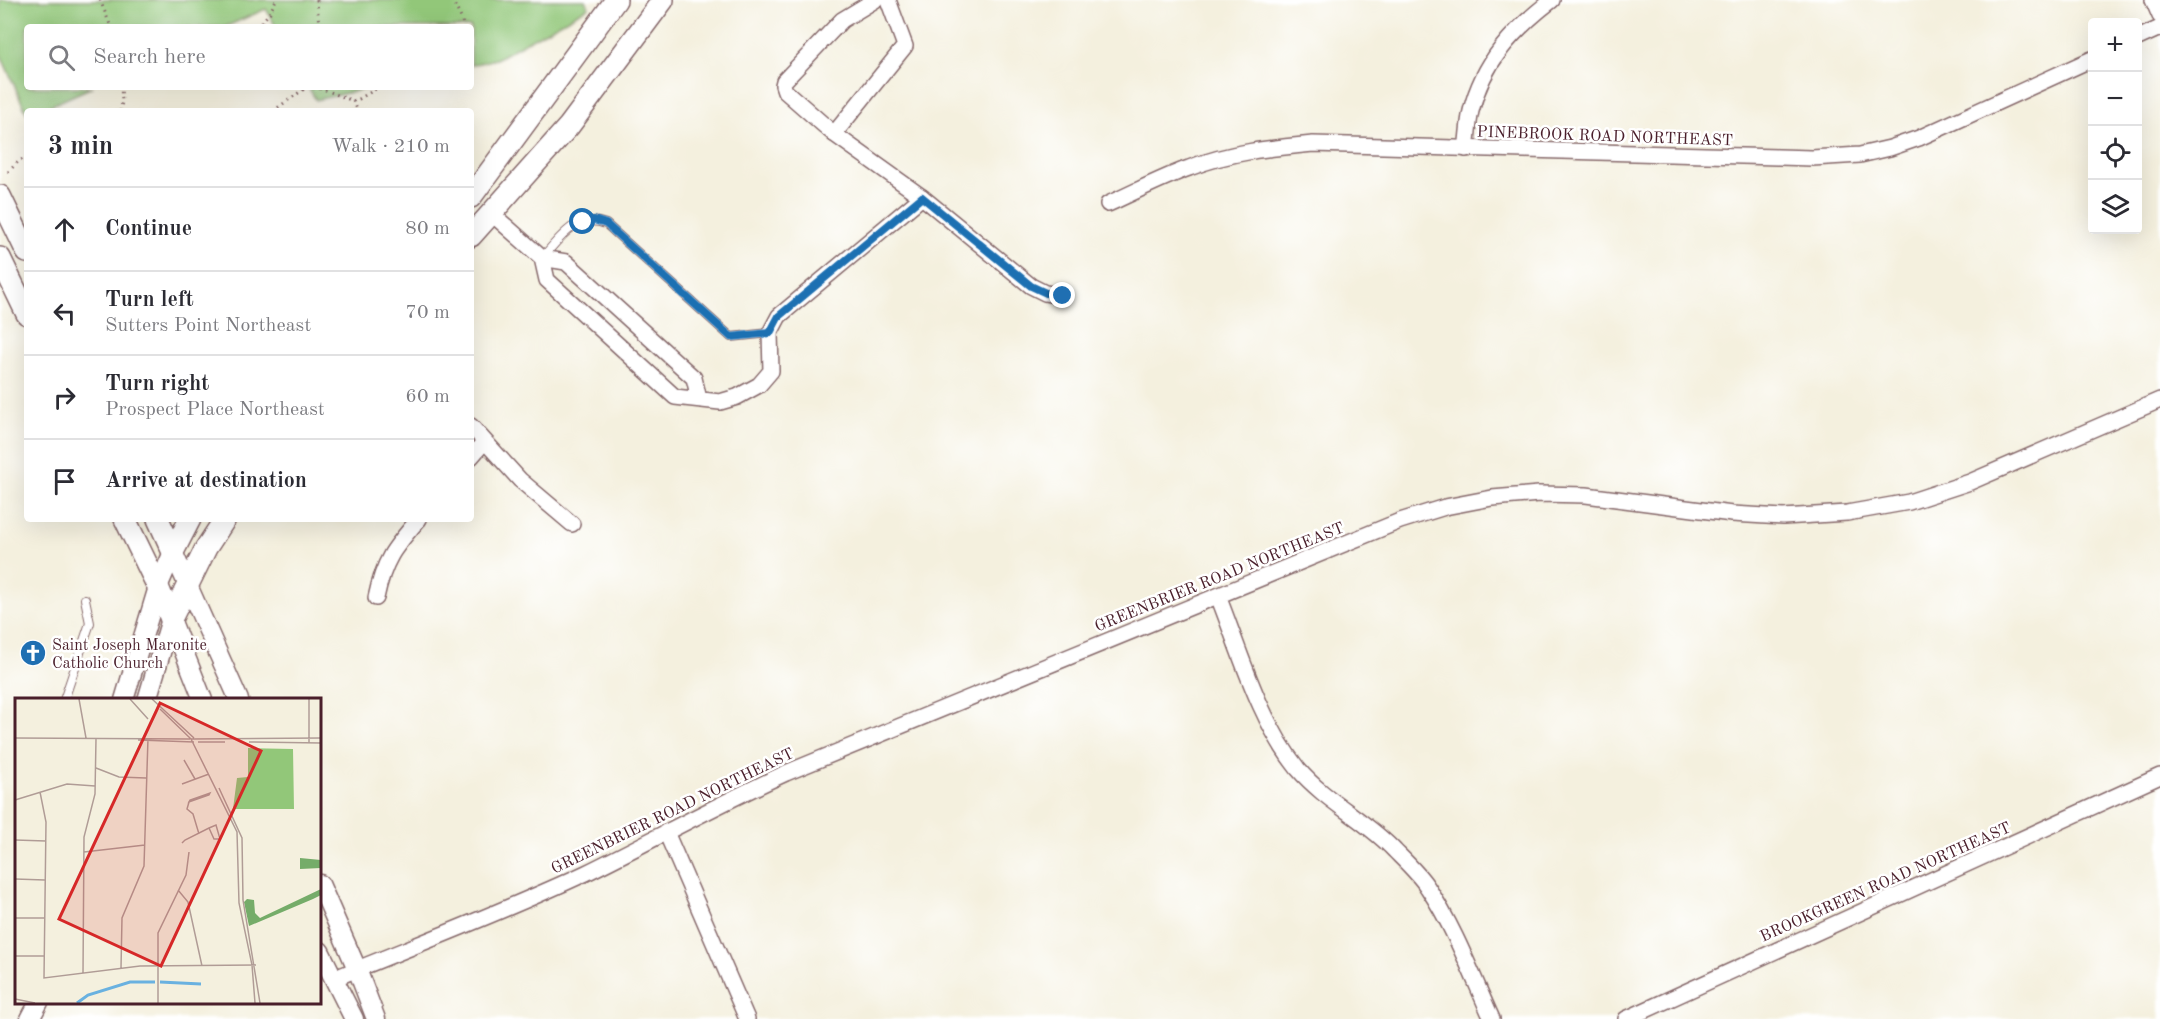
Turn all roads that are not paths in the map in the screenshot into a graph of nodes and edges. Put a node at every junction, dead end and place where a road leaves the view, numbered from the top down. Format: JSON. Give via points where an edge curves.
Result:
{"nodes":[{"id":1,"x":616,"y":0,"type":"edge"},
{"id":2,"x":663,"y":0,"type":"edge"},
{"id":3,"x":875,"y":0,"type":"edge"},
{"id":4,"x":888,"y":0,"type":"edge"},
{"id":5,"x":1552,"y":0,"type":"edge"},
{"id":6,"x":2153,"y":0,"type":"edge"},
{"id":7,"x":2160,"y":16,"type":"edge"},
{"id":8,"x":2160,"y":28,"type":"edge"},
{"id":9,"x":2142,"y":36,"type":"edge"},
{"id":10,"x":2088,"y":60,"type":"edge"},
{"id":11,"x":834,"y":134,"type":"junction"},
{"id":12,"x":1466,"y":149,"type":"junction"},
{"id":13,"x":477,"y":186,"type":"edge"},
{"id":14,"x":0,"y":196,"type":"edge"},
{"id":15,"x":922,"y":197,"type":"junction"},
{"id":16,"x":1107,"y":204,"type":"dead end"},
{"id":17,"x":491,"y":213,"type":"junction"},
{"id":18,"x":474,"y":233,"type":"edge"},
{"id":19,"x":24,"y":246,"type":"edge"},
{"id":20,"x":0,"y":258,"type":"edge"},
{"id":21,"x":542,"y":258,"type":"junction"},
{"id":22,"x":1063,"y":296,"type":"dead end"},
{"id":23,"x":24,"y":308,"type":"edge"},
{"id":24,"x":770,"y":333,"type":"junction"},
{"id":25,"x":699,"y":399,"type":"junction"},
{"id":26,"x":2160,"y":400,"type":"edge"},
{"id":27,"x":474,"y":430,"type":"edge"},
{"id":28,"x":484,"y":442,"type":"junction"},
{"id":29,"x":474,"y":454,"type":"edge"},
{"id":30,"x":126,"y":522,"type":"edge"},
{"id":31,"x":159,"y":522,"type":"edge"},
{"id":32,"x":188,"y":522,"type":"edge"},
{"id":33,"x":223,"y":522,"type":"edge"},
{"id":34,"x":416,"y":522,"type":"edge"},
{"id":35,"x":572,"y":524,"type":"dead end"},
{"id":36,"x":173,"y":552,"type":"junction"},
{"id":37,"x":188,"y":585,"type":"junction"},
{"id":38,"x":158,"y":587,"type":"junction"},
{"id":39,"x":1218,"y":596,"type":"junction"},
{"id":40,"x":376,"y":598,"type":"dead end"},
{"id":41,"x":85,"y":599,"type":"dead end"},
{"id":42,"x":171,"y":619,"type":"junction"},
{"id":43,"x":64,"y":698,"type":"edge"},
{"id":44,"x":124,"y":698,"type":"edge"},
{"id":45,"x":147,"y":698,"type":"edge"},
{"id":46,"x":203,"y":698,"type":"edge"},
{"id":47,"x":239,"y":698,"type":"edge"},
{"id":48,"x":2160,"y":776,"type":"edge"},
{"id":49,"x":666,"y":832,"type":"junction"},
{"id":50,"x":321,"y":886,"type":"edge"},
{"id":51,"x":321,"y":953,"type":"edge"},
{"id":52,"x":357,"y":969,"type":"junction"},
{"id":53,"x":333,"y":979,"type":"junction"},
{"id":54,"x":24,"y":1004,"type":"edge"},
{"id":55,"x":38,"y":1004,"type":"edge"},
{"id":56,"x":20,"y":1019,"type":"edge"},
{"id":57,"x":30,"y":1019,"type":"edge"},
{"id":58,"x":354,"y":1019,"type":"edge"},
{"id":59,"x":376,"y":1019,"type":"edge"},
{"id":60,"x":747,"y":1019,"type":"edge"},
{"id":61,"x":1492,"y":1019,"type":"edge"},
{"id":62,"x":1626,"y":1019,"type":"edge"}],
"edges":[{"from":1,"to":13,"type":"main road"},
{"from":2,"to":17,"type":"main road","via":[[569,126]]},
{"from":3,"to":11,"type":"street","via":[[836,26],[784,81],[785,91]]},
{"from":4,"to":11,"type":"street","via":[[905,46]]},
{"from":5,"to":12,"type":"street","via":[[1500,48],[1486,72],[1471,112]]},
{"from":6,"to":7,"type":"street"},
{"from":8,"to":9,"type":"street"},
{"from":10,"to":12,"type":"street","name":"PINEBROOK ROAD NORTHEAST","via":[[1919,138],[1860,155],[1812,158]]},
{"from":11,"to":15,"type":"street"},
{"from":12,"to":16,"type":"street","name":"PINEBROOK ROAD NORTHEAST","via":[[1313,144],[1263,149],[1190,167]]},
{"from":14,"to":19,"type":"main road"},
{"from":15,"to":22,"type":"street","via":[[1031,286]]},
{"from":15,"to":24,"type":"street","via":[[779,316]]},
{"from":17,"to":18,"type":"main road"},
{"from":17,"to":21,"type":"street"},
{"from":20,"to":23,"type":"main road"},
{"from":21,"to":24,"type":"lane","via":[[570,227],[594,220],[606,224],[731,337]]},
{"from":21,"to":25,"type":"street","via":[[566,262],[694,378]]},
{"from":21,"to":25,"type":"street","via":[[547,280],[675,397]]},
{"from":24,"to":25,"type":"street","via":[[771,371],[759,385],[720,402]]},
{"from":26,"to":39,"type":"street","name":"GREENBRIER ROAD NORTHEAST","via":[[1970,482],[1910,502],[1846,513],[1783,517],[1586,495],[1492,498],[1400,521]]},
{"from":27,"to":28,"type":"street"},
{"from":28,"to":29,"type":"street"},
{"from":28,"to":35,"type":"street","via":[[520,480]]},
{"from":30,"to":38,"type":"main road"},
{"from":31,"to":36,"type":"main road"},
{"from":32,"to":36,"type":"main road"},
{"from":33,"to":37,"type":"main road"},
{"from":34,"to":40,"type":"street","via":[[393,550],[381,574]]},
{"from":36,"to":37,"type":"street"},
{"from":36,"to":38,"type":"street"},
{"from":37,"to":42,"type":"main road"},
{"from":37,"to":47,"type":"street"},
{"from":38,"to":42,"type":"main road"},
{"from":38,"to":44,"type":"street"},
{"from":39,"to":49,"type":"street","name":"GREENBRIER ROAD NORTHEAST","via":[[786,773]]},
{"from":39,"to":61,"type":"street","via":[[1262,708],[1282,745],[1318,790],[1393,849],[1427,886],[1447,920]]},
{"from":41,"to":43,"type":"lane","via":[[90,623]]},
{"from":42,"to":45,"type":"street"},
{"from":42,"to":46,"type":"street"},
{"from":48,"to":62,"type":"street","name":"BROOKGREEN ROAD NORTHEAST"},
{"from":49,"to":52,"type":"street","name":"GREENBRIER ROAD NORTHEAST","via":[[586,873]]},
{"from":49,"to":60,"type":"street"},
{"from":50,"to":52,"type":"street"},
{"from":51,"to":53,"type":"street"},
{"from":52,"to":53,"type":"street","name":"GREENBRIER ROAD NORTHEAST"},
{"from":52,"to":59,"type":"street"},
{"from":53,"to":58,"type":"street"},
{"from":54,"to":56,"type":"street"},
{"from":55,"to":57,"type":"street"}]}
